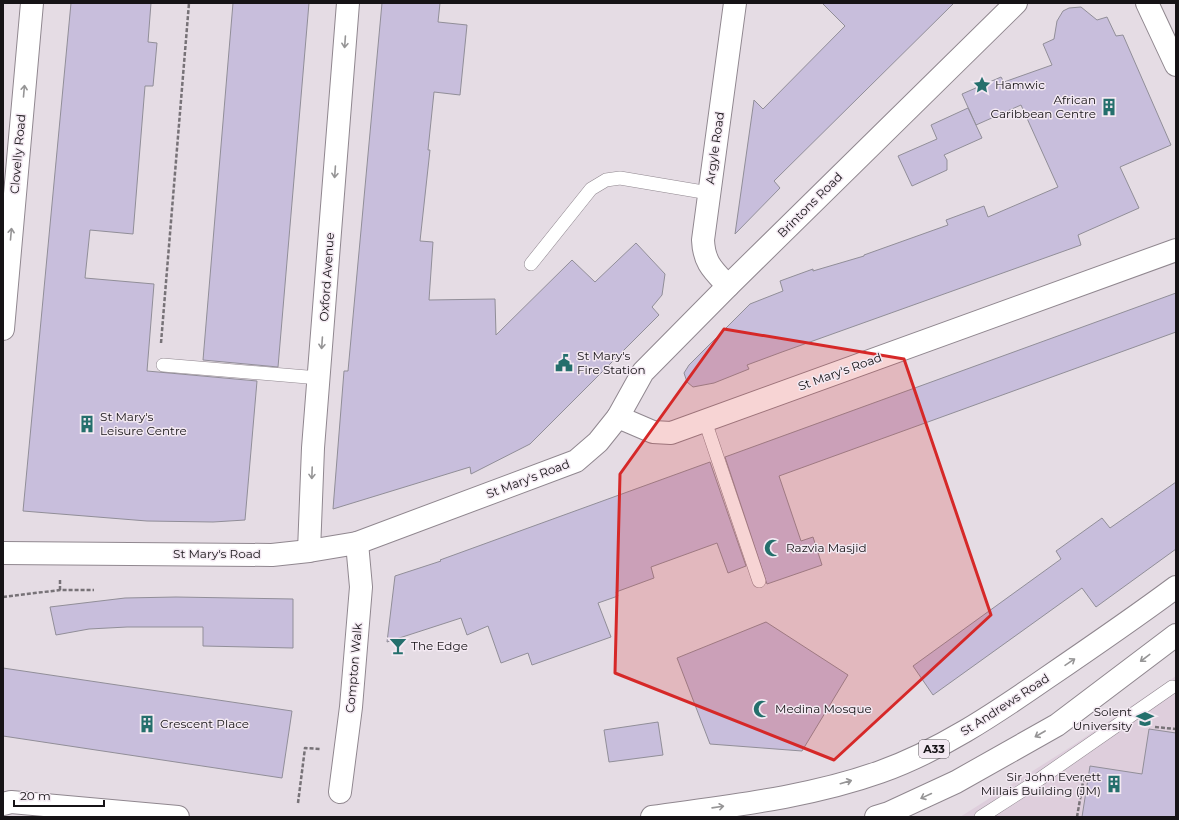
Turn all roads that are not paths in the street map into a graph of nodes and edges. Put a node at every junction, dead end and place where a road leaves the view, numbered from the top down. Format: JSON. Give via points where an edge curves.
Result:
{"nodes":[{"id":1,"x":32,"y":3,"type":"edge"},
{"id":2,"x":348,"y":3,"type":"edge"},
{"id":3,"x":734,"y":3,"type":"edge"},
{"id":4,"x":1016,"y":3,"type":"edge"},
{"id":5,"x":1147,"y":3,"type":"edge"},
{"id":6,"x":1171,"y":42,"type":"edge"},
{"id":7,"x":1176,"y":65,"type":"edge"},
{"id":8,"x":709,"y":194,"type":"junction"},
{"id":9,"x":1176,"y":250,"type":"edge"},
{"id":10,"x":530,"y":264,"type":"dead end"},
{"id":11,"x":728,"y":286,"type":"junction"},
{"id":12,"x":3,"y":329,"type":"edge"},
{"id":13,"x":163,"y":365,"type":"dead end"},
{"id":14,"x":319,"y":378,"type":"junction"},
{"id":15,"x":618,"y":417,"type":"junction"},
{"id":16,"x":705,"y":421,"type":"junction"},
{"id":17,"x":357,"y":543,"type":"junction"},
{"id":18,"x":309,"y":551,"type":"junction"},
{"id":19,"x":3,"y":553,"type":"edge"},
{"id":20,"x":759,"y":581,"type":"dead end"},
{"id":21,"x":1176,"y":588,"type":"edge"},
{"id":22,"x":1176,"y":635,"type":"edge"},
{"id":23,"x":1172,"y":687,"type":"dead end"},
{"id":24,"x":340,"y":792,"type":"dead end"},
{"id":25,"x":6,"y":802,"type":"edge"},
{"id":26,"x":178,"y":817,"type":"edge"},
{"id":27,"x":652,"y":817,"type":"edge"},
{"id":28,"x":876,"y":817,"type":"edge"},
{"id":29,"x":981,"y":817,"type":"edge"}],
"edges":[{"from":12,"to":1,"type":"street","name":"Clovelly Road","one_way":true},
{"from":2,"to":14,"type":"street","name":"Oxford Avenue","one_way":true},
{"from":3,"to":8,"type":"street","name":"Argyle Road"},
{"from":4,"to":11,"type":"street","name":"Brintons Road"},
{"from":5,"to":6,"type":"street"},
{"from":6,"to":7,"type":"street"},
{"from":8,"to":10,"type":"lane","via":[[620,178],[606,180],[591,189]]},
{"from":8,"to":11,"type":"street","name":"Argyle Road","via":[[703,240],[704,255],[711,268]]},
{"from":9,"to":16,"type":"street","name":"St Mary's Road"},
{"from":11,"to":15,"type":"street","name":"Brintons Road","via":[[643,372]]},
{"from":13,"to":14,"type":"lane"},
{"from":14,"to":18,"type":"street","name":"Oxford Avenue","one_way":true},
{"from":15,"to":16,"type":"street","name":"St Mary's Road","via":[[653,432],[671,433]]},
{"from":15,"to":17,"type":"street","name":"St Mary's Road","via":[[598,442],[576,461]]},
{"from":16,"to":20,"type":"lane"},
{"from":17,"to":18,"type":"street","name":"St Mary's Road"},
{"from":17,"to":24,"type":"street","name":"Compton Walk","via":[[361,587]]},
{"from":18,"to":19,"type":"street","name":"St Mary's Road","via":[[272,554]]},
{"from":27,"to":21,"type":"street","name":"St Andrews Road","number":"A33","one_way":true,"via":[[822,789],[880,772],[929,751],[999,711]]},
{"from":22,"to":28,"type":"street","one_way":true,"via":[[1057,725],[956,782]]},
{"from":23,"to":29,"type":"lane"},
{"from":25,"to":26,"type":"street"}]}
